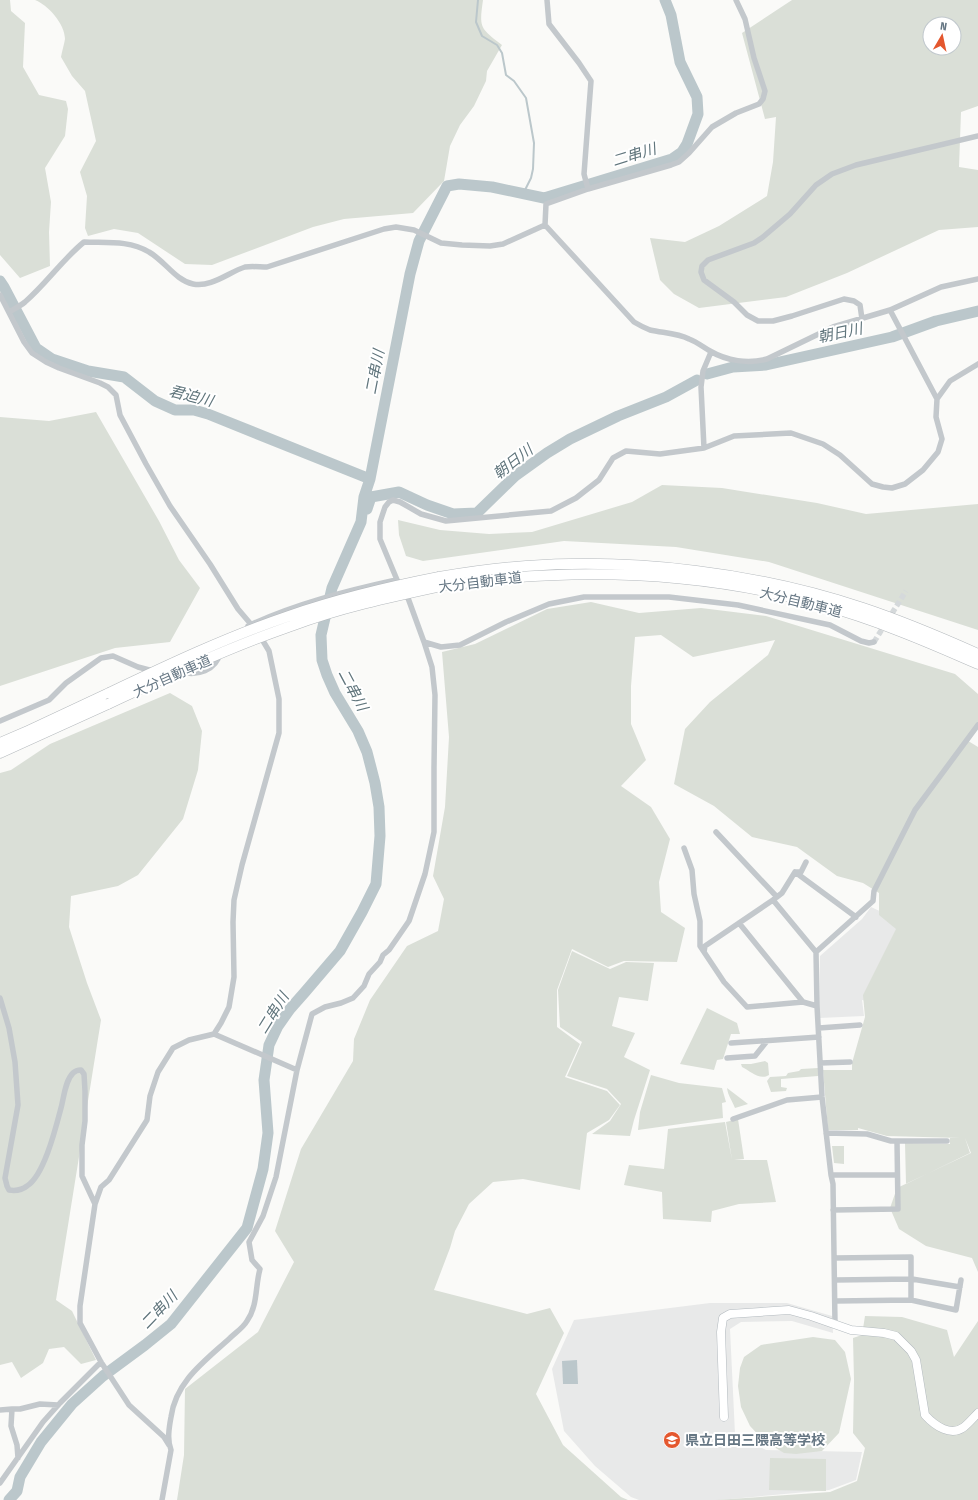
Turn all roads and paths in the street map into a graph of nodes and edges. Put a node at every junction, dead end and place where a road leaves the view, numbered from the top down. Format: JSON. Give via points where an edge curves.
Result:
{"nodes":[{"id":1,"x":547,"y":0,"type":"edge"},
{"id":2,"x":736,"y":0,"type":"edge"},
{"id":3,"x":978,"y":136,"type":"edge"},
{"id":4,"x":588,"y":189,"type":"junction"},
{"id":5,"x":545,"y":225,"type":"junction"},
{"id":6,"x":978,"y":279,"type":"edge"},
{"id":7,"x":0,"y":295,"type":"edge"},
{"id":8,"x":890,"y":310,"type":"junction"},
{"id":9,"x":9,"y":312,"type":"junction"},
{"id":10,"x":862,"y":319,"type":"junction"},
{"id":11,"x":711,"y":352,"type":"junction"},
{"id":12,"x":978,"y":364,"type":"edge"},
{"id":13,"x":937,"y":399,"type":"junction"},
{"id":14,"x":704,"y":448,"type":"junction"},
{"id":15,"x":396,"y":580,"type":"junction"},
{"id":16,"x":440,"y":581,"type":"junction"},
{"id":17,"x":252,"y":624,"type":"junction"},
{"id":18,"x":424,"y":642,"type":"junction"},
{"id":19,"x":874,"y":642,"type":"dead end"},
{"id":20,"x":978,"y":654,"type":"edge"},
{"id":21,"x":978,"y":664,"type":"edge"},
{"id":22,"x":109,"y":698,"type":"junction"},
{"id":23,"x":0,"y":721,"type":"edge"},
{"id":24,"x":978,"y":725,"type":"edge"},
{"id":25,"x":0,"y":743,"type":"edge"},
{"id":26,"x":0,"y":753,"type":"edge"},
{"id":27,"x":716,"y":832,"type":"dead end"},
{"id":28,"x":684,"y":848,"type":"dead end"},
{"id":29,"x":806,"y":862,"type":"dead end"},
{"id":30,"x":795,"y":872,"type":"junction"},
{"id":31,"x":775,"y":899,"type":"junction"},
{"id":32,"x":856,"y":917,"type":"junction"},
{"id":33,"x":739,"y":923,"type":"junction"},
{"id":34,"x":704,"y":952,"type":"junction"},
{"id":35,"x":816,"y":952,"type":"junction"},
{"id":36,"x":0,"y":998,"type":"edge"},
{"id":37,"x":803,"y":1002,"type":"junction"},
{"id":38,"x":817,"y":1006,"type":"junction"},
{"id":39,"x":860,"y":1025,"type":"dead end"},
{"id":40,"x":819,"y":1028,"type":"junction"},
{"id":41,"x":214,"y":1034,"type":"junction"},
{"id":42,"x":819,"y":1037,"type":"junction"},
{"id":43,"x":767,"y":1041,"type":"junction"},
{"id":44,"x":731,"y":1043,"type":"dead end"},
{"id":45,"x":727,"y":1058,"type":"dead end"},
{"id":46,"x":850,"y":1062,"type":"dead end"},
{"id":47,"x":820,"y":1063,"type":"junction"},
{"id":48,"x":297,"y":1070,"type":"junction"},
{"id":49,"x":822,"y":1097,"type":"junction"},
{"id":50,"x":733,"y":1119,"type":"dead end"},
{"id":51,"x":826,"y":1133,"type":"junction"},
{"id":52,"x":897,"y":1141,"type":"junction"},
{"id":53,"x":946,"y":1141,"type":"dead end"},
{"id":54,"x":897,"y":1174,"type":"junction"},
{"id":55,"x":831,"y":1175,"type":"junction"},
{"id":56,"x":95,"y":1204,"type":"junction"},
{"id":57,"x":833,"y":1210,"type":"junction"},
{"id":58,"x":834,"y":1258,"type":"junction"},
{"id":59,"x":912,"y":1279,"type":"junction"},
{"id":60,"x":835,"y":1280,"type":"junction"},
{"id":61,"x":961,"y":1280,"type":"dead end"},
{"id":62,"x":960,"y":1287,"type":"junction"},
{"id":63,"x":911,"y":1300,"type":"junction"},
{"id":64,"x":836,"y":1301,"type":"junction"},
{"id":65,"x":835,"y":1324,"type":"junction"},
{"id":66,"x":101,"y":1362,"type":"junction"},
{"id":67,"x":58,"y":1406,"type":"junction"},
{"id":68,"x":0,"y":1410,"type":"edge"},
{"id":69,"x":12,"y":1410,"type":"junction"},
{"id":70,"x":978,"y":1413,"type":"edge"},
{"id":71,"x":724,"y":1417,"type":"dead end"},
{"id":72,"x":170,"y":1445,"type":"junction"},
{"id":73,"x":18,"y":1458,"type":"junction"},
{"id":74,"x":0,"y":1483,"type":"edge"},
{"id":75,"x":162,"y":1500,"type":"edge"}],
"edges":[{"from":1,"to":4,"type":"street","via":[[549,24],[591,81],[584,174]]},
{"from":2,"to":4,"type":"street","via":[[745,19],[765,91],[763,99],[759,104],[712,127],[679,162]]},
{"from":3,"to":10,"type":"street","via":[[856,165],[832,174],[816,185],[790,214],[764,237],[712,258],[702,266],[704,280],[754,320],[773,321],[844,299],[860,305]]},
{"from":4,"to":5,"type":"street","via":[[546,204]]},
{"from":5,"to":9,"type":"street","via":[[503,244],[490,246],[441,243],[414,230],[396,227],[384,229],[267,267],[246,267],[211,282],[195,284],[184,281],[150,252],[135,246],[125,243],[84,242],[24,303]]},
{"from":5,"to":11,"type":"street","via":[[634,322],[649,330],[689,339]]},
{"from":6,"to":8,"type":"street","via":[[941,287]]},
{"from":7,"to":9,"type":"street"},
{"from":8,"to":10,"type":"street"},
{"from":8,"to":13,"type":"street"},
{"from":9,"to":17,"type":"street","via":[[32,353],[59,368],[108,387],[116,395],[120,415],[170,506],[238,609]]},
{"from":10,"to":11,"type":"street","via":[[833,327],[759,361],[727,359]]},
{"from":11,"to":14,"type":"street","via":[[703,371],[701,387]]},
{"from":12,"to":13,"type":"street","via":[[950,381]]},
{"from":13,"to":14,"type":"street","via":[[936,417],[942,439],[938,452],[924,470],[905,484],[892,488],[872,484],[823,444],[791,433],[734,436]]},
{"from":14,"to":15,"type":"street","via":[[660,454],[626,451],[613,458],[600,480],[576,498],[551,511],[446,521],[421,514],[393,500],[385,506],[380,522],[380,539]]},
{"from":15,"to":17,"type":"street","via":[[343,591]]},
{"from":15,"to":18,"type":"street","via":[[408,598]]},
{"from":16,"to":20,"type":"highway","name":"大分自動車道","via":[[478,571],[578,564],[696,571],[778,585],[828,597],[896,620]]},
{"from":16,"to":21,"type":"highway","name":"大分自動車道","via":[[578,574],[673,578],[723,584],[819,604],[893,629]]},
{"from":16,"to":22,"type":"highway","name":"大分自動車道","bridge":true,"via":[[394,586],[287,616],[215,645]]},
{"from":17,"to":23,"type":"street","via":[[226,636],[217,662],[204,671],[191,674],[173,670],[156,672],[138,667],[122,658],[107,656],[66,683],[49,700]]},
{"from":17,"to":41,"type":"street","via":[[269,651],[279,699],[279,733],[234,900],[234,977],[229,1007]]},
{"from":18,"to":19,"type":"street","via":[[442,647],[460,645],[549,604],[584,597],[670,597],[738,605],[830,625],[861,641]]},
{"from":18,"to":48,"type":"street","via":[[432,668],[435,695],[434,832],[425,874],[409,921],[369,974],[364,986],[353,998],[312,1014]]},
{"from":22,"to":25,"type":"highway","name":"大分自動車道"},
{"from":22,"to":26,"type":"highway","name":"大分自動車道"},
{"from":24,"to":32,"type":"street","via":[[915,810],[874,891],[873,901]]},
{"from":27,"to":31,"type":"street"},
{"from":28,"to":34,"type":"street","via":[[692,870],[700,921],[700,946]]},
{"from":29,"to":30,"type":"street","via":[[801,872]]},
{"from":30,"to":31,"type":"street","via":[[782,893]]},
{"from":30,"to":32,"type":"street"},
{"from":31,"to":33,"type":"street"},
{"from":31,"to":35,"type":"street"},
{"from":32,"to":35,"type":"street"},
{"from":33,"to":34,"type":"street","via":[[705,946]]},
{"from":33,"to":37,"type":"street"},
{"from":34,"to":37,"type":"street","via":[[724,982],[747,1007]]},
{"from":35,"to":38,"type":"street"},
{"from":36,"to":56,"type":"street","via":[[15,1062],[18,1105],[4,1178],[6,1186],[9,1190],[20,1190],[35,1178],[53,1139],[72,1074],[81,1070],[84,1074],[85,1091],[82,1176]]},
{"from":37,"to":38,"type":"street"},
{"from":38,"to":40,"type":"street"},
{"from":39,"to":40,"type":"street"},
{"from":40,"to":42,"type":"street"},
{"from":41,"to":48,"type":"street"},
{"from":41,"to":56,"type":"street","via":[[189,1040],[173,1048],[158,1072],[150,1096],[148,1120],[109,1180],[101,1188]]},
{"from":42,"to":43,"type":"street"},
{"from":42,"to":47,"type":"street"},
{"from":43,"to":44,"type":"street"},
{"from":43,"to":45,"type":"street","via":[[755,1056]]},
{"from":46,"to":47,"type":"street"},
{"from":47,"to":49,"type":"street"},
{"from":48,"to":72,"type":"street","via":[[276,1177],[262,1216],[249,1242],[252,1260],[260,1269],[253,1312],[246,1324],[182,1384],[172,1408]]},
{"from":49,"to":50,"type":"street","via":[[787,1100]]},
{"from":49,"to":51,"type":"street"},
{"from":51,"to":52,"type":"street","via":[[867,1134]]},
{"from":51,"to":55,"type":"street"},
{"from":52,"to":53,"type":"street"},
{"from":52,"to":54,"type":"street"},
{"from":54,"to":55,"type":"street"},
{"from":54,"to":57,"type":"street","via":[[898,1209]]},
{"from":55,"to":57,"type":"street"},
{"from":56,"to":66,"type":"street","via":[[80,1306],[80,1323]]},
{"from":57,"to":58,"type":"street"},
{"from":58,"to":59,"type":"street","via":[[911,1257]]},
{"from":58,"to":60,"type":"street"},
{"from":59,"to":60,"type":"street"},
{"from":59,"to":62,"type":"street"},
{"from":59,"to":63,"type":"street"},
{"from":60,"to":64,"type":"street"},
{"from":61,"to":62,"type":"street"},
{"from":62,"to":63,"type":"street","via":[[956,1310]]},
{"from":63,"to":64,"type":"street"},
{"from":64,"to":65,"type":"street"},
{"from":65,"to":70,"type":"street","via":[[851,1330],[896,1336],[916,1360],[926,1415],[939,1427],[955,1431],[964,1427]]},
{"from":65,"to":71,"type":"street","via":[[789,1310],[730,1314],[723,1318],[721,1332]]},
{"from":66,"to":67,"type":"street"},
{"from":66,"to":72,"type":"street","via":[[129,1405]]},
{"from":67,"to":69,"type":"street","via":[[40,1404]]},
{"from":67,"to":73,"type":"street","via":[[43,1422]]},
{"from":68,"to":69,"type":"street"},
{"from":69,"to":73,"type":"street","via":[[11,1426]]},
{"from":72,"to":75,"type":"street"},
{"from":73,"to":74,"type":"street"}]}
